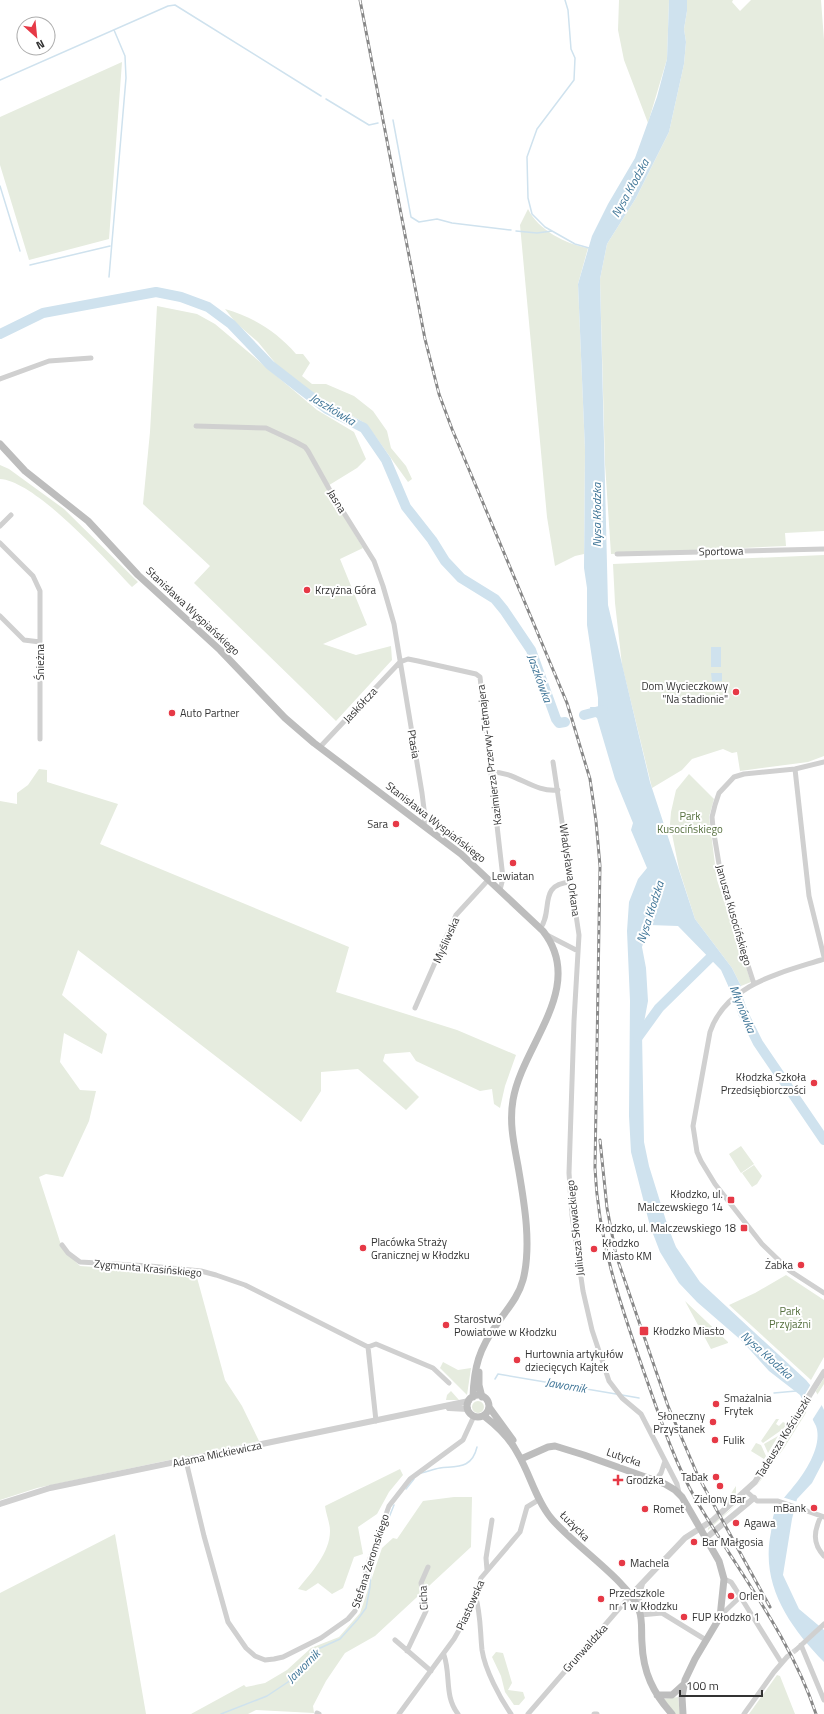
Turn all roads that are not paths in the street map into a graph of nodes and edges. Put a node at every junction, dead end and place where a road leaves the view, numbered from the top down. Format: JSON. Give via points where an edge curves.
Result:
{"nodes":[{"id":1,"x":91,"y":358,"type":"dead end"},
{"id":2,"x":0,"y":380,"type":"edge"},
{"id":3,"x":196,"y":426,"type":"dead end"},
{"id":4,"x":0,"y":444,"type":"edge"},
{"id":5,"x":12,"y":515,"type":"dead end"},
{"id":6,"x":0,"y":526,"type":"edge"},
{"id":7,"x":0,"y":544,"type":"edge"},
{"id":8,"x":824,"y":549,"type":"edge"},
{"id":9,"x":618,"y":554,"type":"dead end"},
{"id":10,"x":0,"y":616,"type":"edge"},
{"id":11,"x":40,"y":642,"type":"junction"},
{"id":12,"x":400,"y":662,"type":"junction"},
{"id":13,"x":40,"y":739,"type":"dead end"},
{"id":14,"x":320,"y":747,"type":"junction"},
{"id":15,"x":553,"y":762,"type":"dead end"},
{"id":16,"x":824,"y":762,"type":"edge"},
{"id":17,"x":795,"y":769,"type":"junction"},
{"id":18,"x":490,"y":772,"type":"junction"},
{"id":19,"x":558,"y":790,"type":"junction"},
{"id":20,"x":424,"y":825,"type":"junction"},
{"id":21,"x":489,"y":879,"type":"junction"},
{"id":22,"x":571,"y":882,"type":"junction"},
{"id":23,"x":500,"y":890,"type":"junction"},
{"id":24,"x":543,"y":932,"type":"junction"},
{"id":25,"x":578,"y":950,"type":"junction"},
{"id":26,"x":824,"y":958,"type":"edge"},
{"id":27,"x":754,"y":984,"type":"junction"},
{"id":28,"x":415,"y":1008,"type":"dead end"},
{"id":29,"x":62,"y":1245,"type":"dead end"},
{"id":30,"x":824,"y":1293,"type":"edge"},
{"id":31,"x":368,"y":1347,"type":"junction"},
{"id":32,"x":480,"y":1357,"type":"junction"},
{"id":33,"x":824,"y":1372,"type":"edge"},
{"id":34,"x":449,"y":1383,"type":"dead end"},
{"id":35,"x":482,"y":1397,"type":"junction"},
{"id":36,"x":471,"y":1399,"type":"junction"},
{"id":37,"x":489,"y":1406,"type":"junction"},
{"id":38,"x":436,"y":1408,"type":"junction"},
{"id":39,"x":468,"y":1409,"type":"junction"},
{"id":40,"x":474,"y":1416,"type":"junction"},
{"id":41,"x":484,"y":1416,"type":"junction"},
{"id":42,"x":376,"y":1421,"type":"junction"},
{"id":43,"x":517,"y":1452,"type":"junction"},
{"id":44,"x":521,"y":1459,"type":"junction"},
{"id":45,"x":186,"y":1461,"type":"junction"},
{"id":46,"x":665,"y":1461,"type":"junction"},
{"id":47,"x":656,"y":1480,"type":"junction"},
{"id":48,"x":746,"y":1491,"type":"junction"},
{"id":49,"x":679,"y":1493,"type":"junction"},
{"id":50,"x":754,"y":1498,"type":"junction"},
{"id":51,"x":540,"y":1499,"type":"junction"},
{"id":52,"x":0,"y":1504,"type":"edge"},
{"id":53,"x":822,"y":1517,"type":"edge"},
{"id":54,"x":492,"y":1520,"type":"dead end"},
{"id":55,"x":700,"y":1528,"type":"junction"},
{"id":56,"x":706,"y":1538,"type":"junction"},
{"id":57,"x":824,"y":1556,"type":"edge"},
{"id":58,"x":428,"y":1567,"type":"dead end"},
{"id":59,"x":487,"y":1570,"type":"junction"},
{"id":60,"x":724,"y":1579,"type":"junction"},
{"id":61,"x":642,"y":1584,"type":"junction"},
{"id":62,"x":475,"y":1595,"type":"junction"},
{"id":63,"x":630,"y":1596,"type":"junction"},
{"id":64,"x":741,"y":1596,"type":"junction"},
{"id":65,"x":640,"y":1612,"type":"junction"},
{"id":66,"x":720,"y":1616,"type":"junction"},
{"id":67,"x":824,"y":1624,"type":"edge"},
{"id":68,"x":395,"y":1640,"type":"dead end"},
{"id":69,"x":706,"y":1640,"type":"junction"},
{"id":70,"x":408,"y":1651,"type":"junction"},
{"id":71,"x":444,"y":1655,"type":"junction"},
{"id":72,"x":787,"y":1657,"type":"tunnel mouth"},
{"id":73,"x":781,"y":1662,"type":"junction"},
{"id":74,"x":431,"y":1671,"type":"junction"},
{"id":75,"x":683,"y":1685,"type":"junction"},
{"id":76,"x":656,"y":1695,"type":"junction"},
{"id":77,"x":824,"y":1700,"type":"edge"},
{"id":78,"x":399,"y":1714,"type":"edge"},
{"id":79,"x":458,"y":1714,"type":"edge"},
{"id":80,"x":511,"y":1714,"type":"edge"},
{"id":81,"x":528,"y":1714,"type":"edge"},
{"id":82,"x":594,"y":1714,"type":"edge"},
{"id":83,"x":597,"y":1714,"type":"edge"},
{"id":84,"x":672,"y":1714,"type":"edge"},
{"id":85,"x":683,"y":1714,"type":"edge"},
{"id":86,"x":744,"y":1714,"type":"edge"}],
"edges":[{"from":1,"to":2,"type":"street","via":[[50,361]]},
{"from":3,"to":12,"type":"street","name":"Jasna","via":[[266,428],[305,447],[374,561],[394,624]]},
{"from":4,"to":14,"type":"main road","name":"Stanisława Wyspiańskiego","via":[[25,471],[88,521],[138,575],[220,650],[285,718]]},
{"from":5,"to":6,"type":"street"},
{"from":7,"to":11,"type":"street","name":"Śnieżna","via":[[33,576],[39,586]]},
{"from":8,"to":9,"type":"street","name":"Sportowa"},
{"from":10,"to":11,"type":"street","via":[[24,640]]},
{"from":11,"to":13,"type":"street","name":"Śnieżna"},
{"from":12,"to":14,"type":"street","name":"Jaskółcza"},
{"from":12,"to":18,"type":"street","name":"Kazimierza Przerwy-Tetmajera","via":[[408,659],[418,660],[480,677]]},
{"from":12,"to":20,"type":"street","name":"Ptasia","via":[[423,799]]},
{"from":14,"to":20,"type":"main road","name":"Stanisława Wyspiańskiego"},
{"from":15,"to":19,"type":"street","name":"Władysława Orkana"},
{"from":16,"to":17,"type":"street","name":"Janusza Kusocińskiego"},
{"from":17,"to":26,"type":"street","via":[[809,896]]},
{"from":17,"to":27,"type":"street","name":"Janusza Kusocińskiego","via":[[734,777],[719,793],[712,817],[723,888]]},
{"from":18,"to":19,"type":"street","via":[[509,774],[543,790]]},
{"from":18,"to":23,"type":"street","name":"Kazimierza Przerwy-Tetmajera","via":[[504,883]]},
{"from":19,"to":22,"type":"street","name":"Władysława Orkana"},
{"from":20,"to":21,"type":"main road","name":"Stanisława Wyspiańskiego"},
{"from":21,"to":23,"type":"main road","name":"Stanisława Wyspiańskiego"},
{"from":21,"to":28,"type":"street","name":"Myśliwska","via":[[456,915]]},
{"from":22,"to":24,"type":"street","via":[[558,884],[549,894]]},
{"from":22,"to":25,"type":"street","name":"Władysława Orkana","via":[[577,917]]},
{"from":23,"to":24,"type":"main road","name":"Stanisława Wyspiańskiego"},
{"from":24,"to":25,"type":"street"},
{"from":24,"to":32,"type":"main road","name":"Stanisława Wyspiańskiego","via":[[556,958],[558,982],[551,1009],[520,1074],[511,1118],[524,1216],[524,1271],[519,1292],[491,1333]]},
{"from":25,"to":46,"type":"street","name":"Juliusza Słowackiego","via":[[569,1173],[570,1201],[583,1291],[592,1330],[610,1381],[622,1398],[641,1414]]},
{"from":26,"to":27,"type":"street"},
{"from":27,"to":30,"type":"street","via":[[733,997],[713,1021],[694,1126],[697,1152],[715,1184],[762,1244],[790,1271]]},
{"from":29,"to":31,"type":"street","name":"Zygmunta Krasińskiego","via":[[80,1262],[201,1271],[216,1275],[245,1285]]},
{"from":31,"to":34,"type":"street","name":"Zygmunta Krasińskiego","via":[[376,1344],[433,1368]]},
{"from":31,"to":42,"type":"street"},
{"from":32,"to":35,"type":"main road","name":"Stanisława Wyspiańskiego","via":[[479,1383]]},
{"from":32,"to":36,"type":"main road","name":"Stanisława Wyspiańskiego","via":[[474,1370]]},
{"from":33,"to":48,"type":"street","name":"Tadeusza Kościuszki","via":[[761,1474]]},
{"from":35,"to":36,"type":"main road"},
{"from":35,"to":37,"type":"main road","via":[[488,1401]]},
{"from":36,"to":38,"type":"street","name":"Adama Mickiewicza"},
{"from":36,"to":39,"type":"main road"},
{"from":37,"to":41,"type":"main road"},
{"from":37,"to":43,"type":"main road","via":[[509,1432]]},
{"from":38,"to":39,"type":"street","name":"Adama Mickiewicza"},
{"from":38,"to":42,"type":"street","name":"Adama Mickiewicza"},
{"from":39,"to":40,"type":"main road"},
{"from":40,"to":41,"type":"main road"},
{"from":40,"to":45,"type":"street","name":"Stefana Żeromskiego","via":[[463,1440],[410,1479],[389,1506],[369,1561],[355,1611],[348,1619],[320,1638],[283,1657],[265,1660],[246,1648],[228,1622]]},
{"from":41,"to":43,"type":"main road","via":[[501,1431]]},
{"from":42,"to":45,"type":"street","name":"Adama Mickiewicza"},
{"from":43,"to":44,"type":"main road","name":"Łużycka"},
{"from":44,"to":47,"type":"main road","name":"Lutycka","via":[[555,1446]]},
{"from":44,"to":51,"type":"main road","name":"Łużycka"},
{"from":45,"to":52,"type":"street","name":"Adama Mickiewicza","via":[[50,1488]]},
{"from":46,"to":47,"type":"street"},
{"from":46,"to":49,"type":"street","name":"Juliusza Słowackiego"},
{"from":47,"to":49,"type":"main road","name":"Lutycka"},
{"from":48,"to":50,"type":"street"},
{"from":48,"to":55,"type":"street","name":"Tadeusza Kościuszki"},
{"from":49,"to":55,"type":"main road","name":"Lutycka"},
{"from":50,"to":53,"type":"street","via":[[797,1506]]},
{"from":50,"to":56,"type":"street"},
{"from":51,"to":59,"type":"street","name":"Piastowska","via":[[528,1506],[520,1532]]},
{"from":51,"to":63,"type":"main road","name":"Łużycka","via":[[557,1525]]},
{"from":53,"to":57,"type":"street","via":[[816,1529],[815,1541]]},
{"from":54,"to":59,"type":"street","via":[[486,1558]]},
{"from":55,"to":56,"type":"main road","name":"Lutycka"},
{"from":55,"to":61,"type":"street","name":"Grunwaldzka","via":[[685,1538]]},
{"from":56,"to":60,"type":"main road","name":"Lutycka","via":[[722,1567]]},
{"from":58,"to":70,"type":"street","name":"Cicha","via":[[421,1582],[426,1611]]},
{"from":59,"to":62,"type":"street","name":"Piastowska"},
{"from":60,"to":64,"type":"street","via":[[731,1582]]},
{"from":60,"to":66,"type":"main road"},
{"from":61,"to":63,"type":"street","name":"Grunwaldzka"},
{"from":61,"to":65,"type":"street","via":[[639,1594]]},
{"from":62,"to":71,"type":"street","name":"Piastowska","via":[[461,1628]]},
{"from":62,"to":80,"type":"street","via":[[482,1652],[499,1696]]},
{"from":63,"to":65,"type":"main road","name":"Łużycka"},
{"from":63,"to":81,"type":"street","name":"Grunwaldzka"},
{"from":64,"to":66,"type":"street"},
{"from":64,"to":73,"type":"street"},
{"from":65,"to":69,"type":"street","via":[[662,1613]]},
{"from":65,"to":76,"type":"main road","via":[[644,1664]]},
{"from":66,"to":69,"type":"main road"},
{"from":67,"to":77,"type":"street","via":[[801,1645]]},
{"from":68,"to":70,"type":"street"},
{"from":69,"to":75,"type":"main road"},
{"from":70,"to":74,"type":"street"},
{"from":71,"to":74,"type":"street","name":"Piastowska"},
{"from":71,"to":79,"type":"street","via":[[447,1664],[448,1692]]},
{"from":72,"to":73,"type":"street"},
{"from":73,"to":86,"type":"street"},
{"from":74,"to":78,"type":"street","name":"Piastowska"},
{"from":75,"to":76,"type":"main road","via":[[672,1695]]},
{"from":75,"to":85,"type":"main road"},
{"from":76,"to":84,"type":"main road"},
{"from":82,"to":83,"type":"street"}]}
